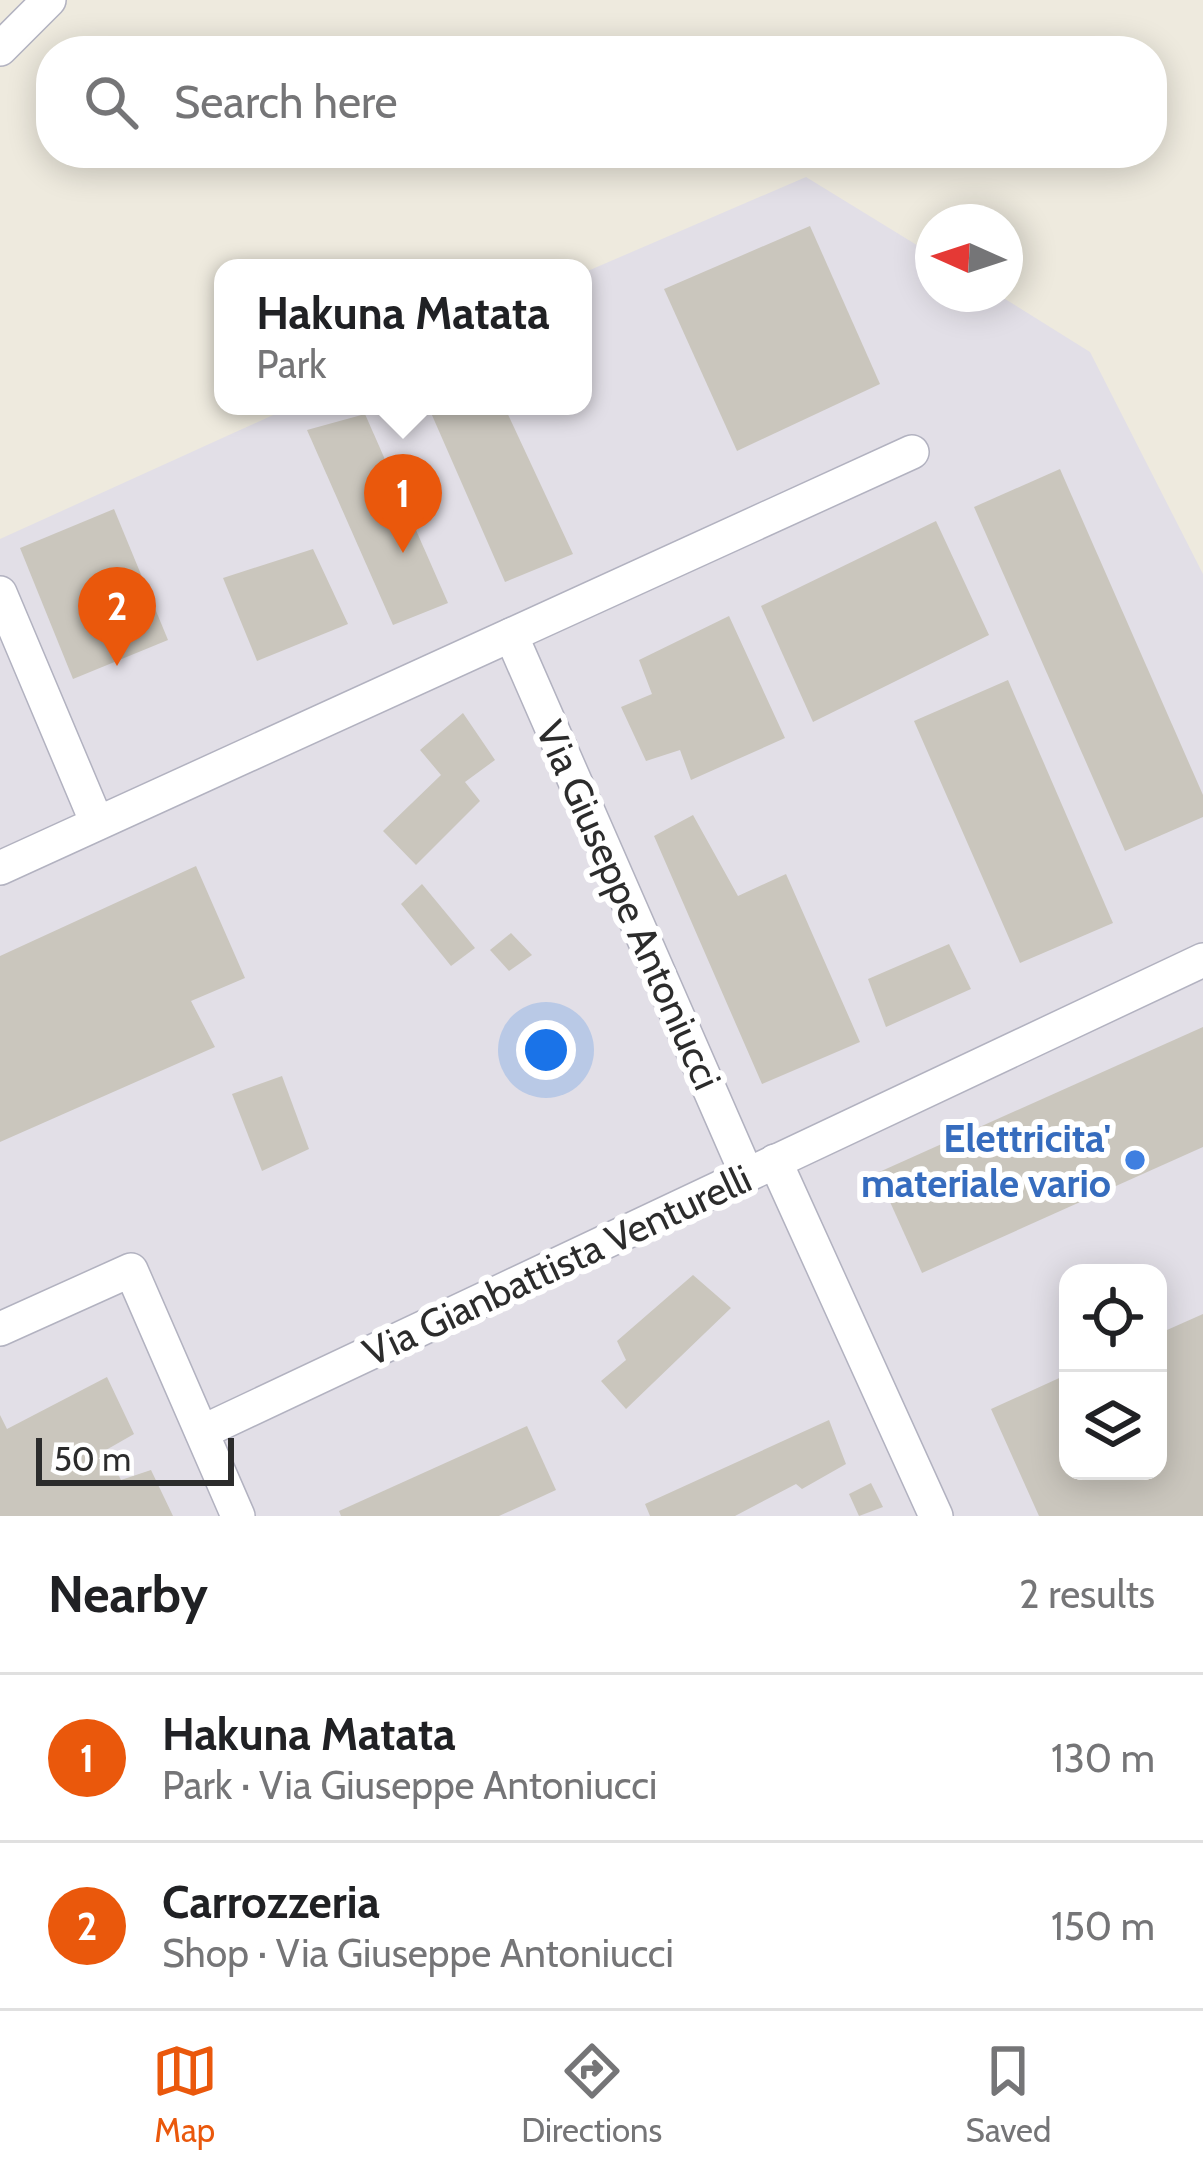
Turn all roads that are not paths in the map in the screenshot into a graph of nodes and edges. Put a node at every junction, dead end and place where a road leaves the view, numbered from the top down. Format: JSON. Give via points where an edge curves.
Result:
{"nodes":[{"id":1,"x":49,"y":0,"type":"edge"},
{"id":2,"x":0,"y":49,"type":"edge"},
{"id":3,"x":912,"y":452,"type":"dead end"},
{"id":4,"x":0,"y":593,"type":"edge"},
{"id":5,"x":511,"y":635,"type":"junction"},
{"id":6,"x":98,"y":823,"type":"junction"},
{"id":7,"x":0,"y":868,"type":"edge"},
{"id":8,"x":1203,"y":960,"type":"edge"},
{"id":9,"x":761,"y":1168,"type":"junction"},
{"id":10,"x":0,"y":1329,"type":"edge"},
{"id":11,"x":202,"y":1432,"type":"junction"},
{"id":12,"x":238,"y":1516,"type":"edge"},
{"id":13,"x":936,"y":1516,"type":"edge"}],
"edges":[{"from":1,"to":2,"type":"street"},
{"from":3,"to":5,"type":"street"},
{"from":4,"to":6,"type":"street"},
{"from":5,"to":6,"type":"street"},
{"from":5,"to":9,"type":"street","name":"Via Giuseppe Antoniucci"},
{"from":6,"to":7,"type":"street"},
{"from":8,"to":9,"type":"street","name":"Via Gianbattista Venturelli"},
{"from":9,"to":11,"type":"street","name":"Via Gianbattista Venturelli"},
{"from":9,"to":13,"type":"street","name":"Via Giuseppe Antoniucci"},
{"from":10,"to":11,"type":"street","via":[[131,1270]]},
{"from":11,"to":12,"type":"street"}]}
